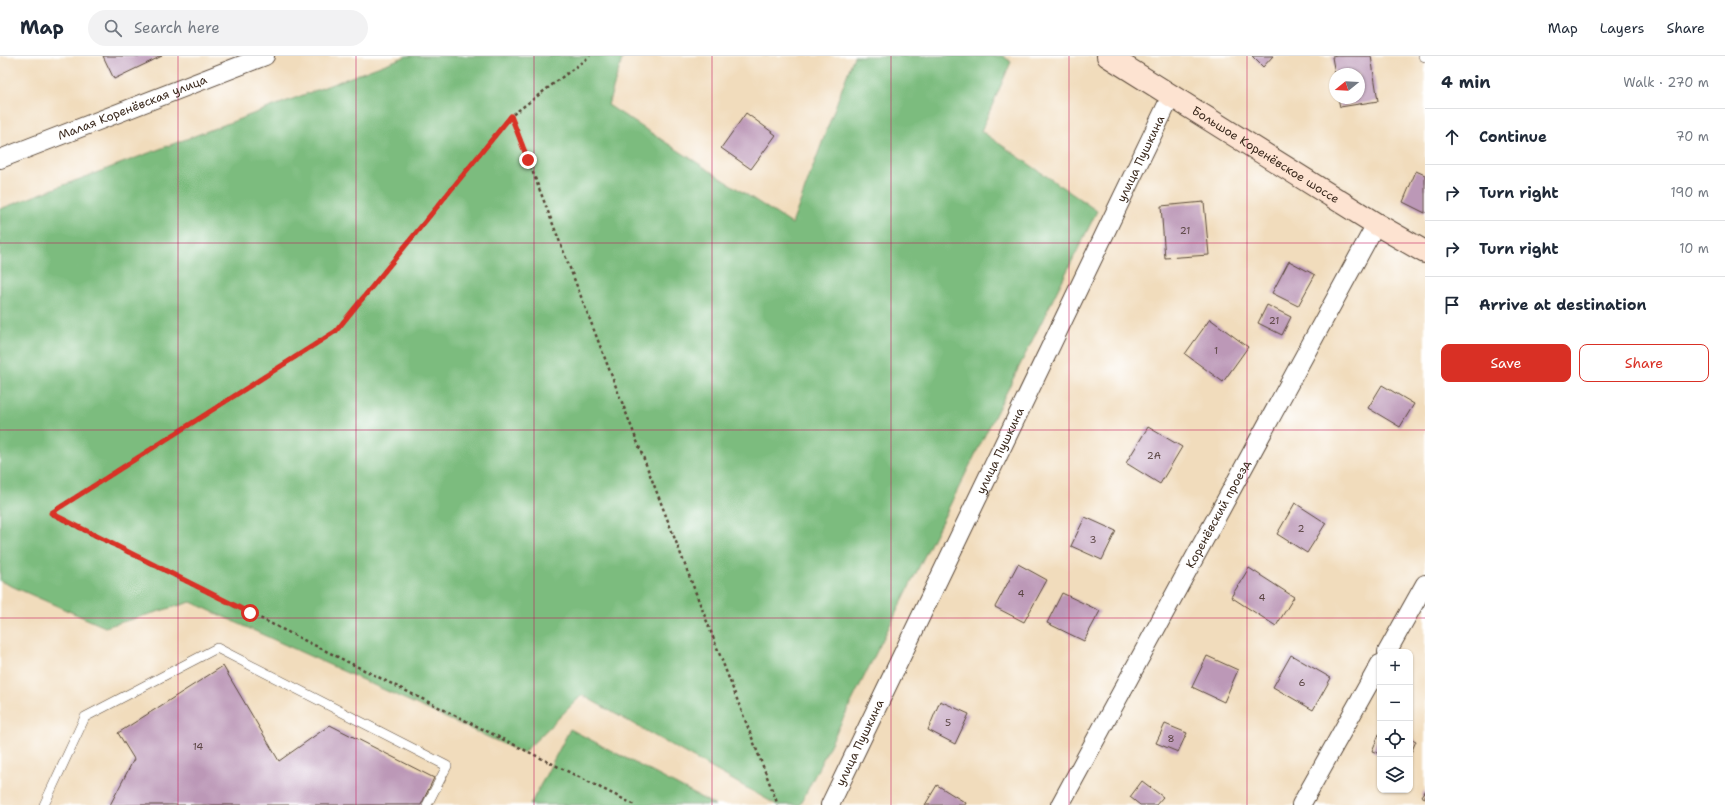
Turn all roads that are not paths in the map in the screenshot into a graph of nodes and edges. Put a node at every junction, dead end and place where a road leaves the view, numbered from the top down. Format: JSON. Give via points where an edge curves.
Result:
{"nodes":[{"id":1,"x":265,"y":56,"type":"edge"},
{"id":2,"x":1108,"y":56,"type":"edge"},
{"id":3,"x":1170,"y":96,"type":"junction"},
{"id":4,"x":0,"y":159,"type":"edge"},
{"id":5,"x":1376,"y":224,"type":"junction"},
{"id":6,"x":1425,"y":252,"type":"edge"},
{"id":7,"x":1425,"y":584,"type":"edge"},
{"id":8,"x":1389,"y":649,"type":"edge"},
{"id":9,"x":1377,"y":669,"type":"edge"},
{"id":10,"x":44,"y":805,"type":"edge"},
{"id":11,"x":427,"y":805,"type":"edge"},
{"id":12,"x":830,"y":805,"type":"edge"},
{"id":13,"x":1060,"y":805,"type":"edge"},
{"id":14,"x":1301,"y":805,"type":"edge"}],
"edges":[{"from":1,"to":4,"type":"street","name":"Малая Коренёвская улица"},
{"from":2,"to":3,"type":"main road","name":"Большое Коренёвское шоссе"},
{"from":3,"to":5,"type":"main road","name":"Большое Коренёвское шоссе"},
{"from":3,"to":12,"type":"street","name":"улица Пушкина"},
{"from":5,"to":6,"type":"main road","name":"Большое Коренёвское шоссе"},
{"from":5,"to":13,"type":"street","name":"Коренёвский проезд"},
{"from":7,"to":8,"type":"street"},
{"from":9,"to":14,"type":"street"},
{"from":10,"to":11,"type":"lane","via":[[85,717],[217,648],[447,766]]}]}
